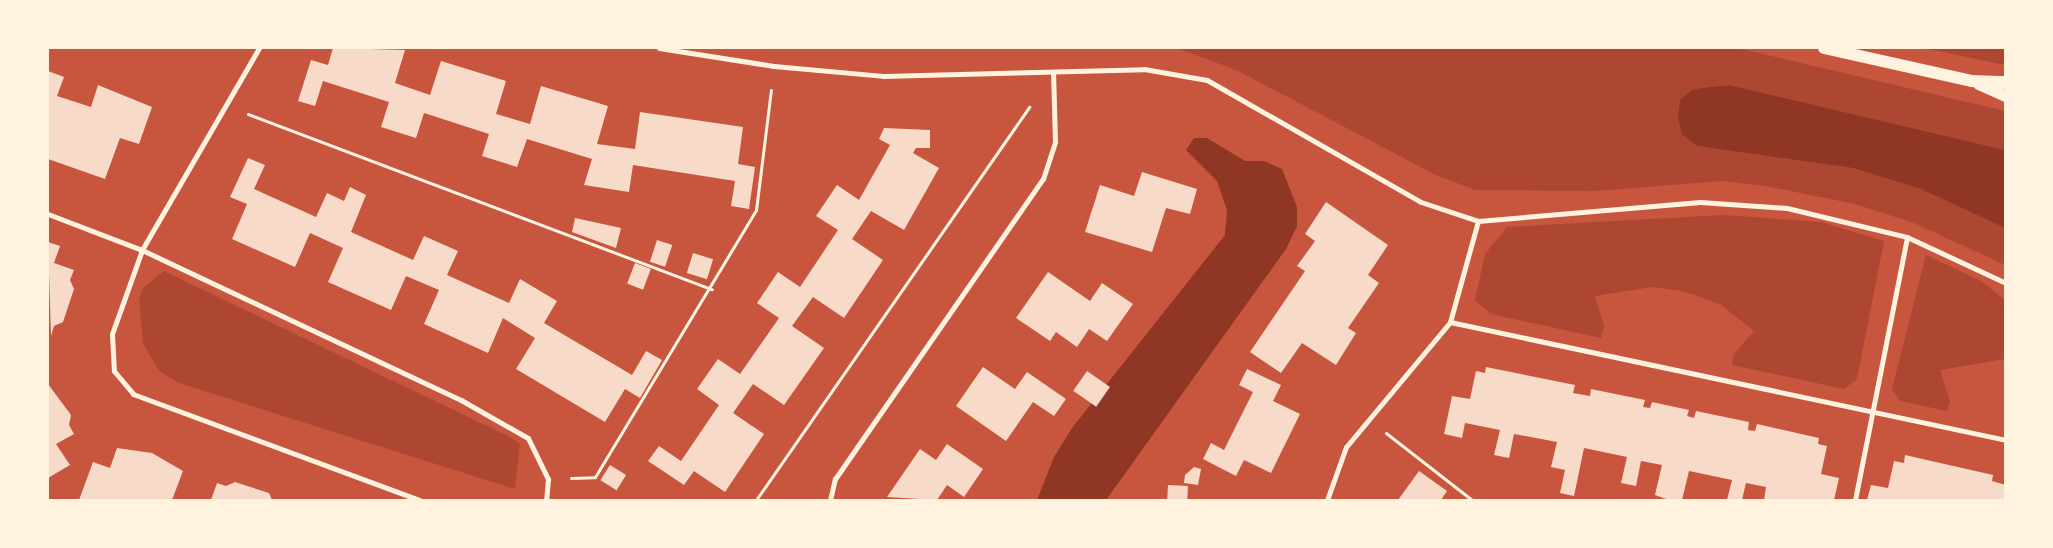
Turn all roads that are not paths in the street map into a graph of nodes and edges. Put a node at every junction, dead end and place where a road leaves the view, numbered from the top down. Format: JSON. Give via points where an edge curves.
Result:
{"nodes":[{"id":1,"x":259,"y":48,"type":"edge"},
{"id":2,"x":659,"y":48,"type":"edge"},
{"id":3,"x":1824,"y":48,"type":"edge"},
{"id":4,"x":1053,"y":72,"type":"junction"},
{"id":5,"x":1972,"y":81,"type":"junction"},
{"id":6,"x":2006,"y":82,"type":"edge"},
{"id":7,"x":2006,"y":96,"type":"edge"},
{"id":8,"x":48,"y":214,"type":"edge"},
{"id":9,"x":1478,"y":221,"type":"junction"},
{"id":10,"x":1907,"y":237,"type":"junction"},
{"id":11,"x":142,"y":250,"type":"junction"},
{"id":12,"x":2006,"y":283,"type":"edge"},
{"id":13,"x":1450,"y":322,"type":"junction"},
{"id":14,"x":1870,"y":410,"type":"junction"},
{"id":15,"x":2006,"y":440,"type":"edge"},
{"id":16,"x":419,"y":500,"type":"edge"},
{"id":17,"x":546,"y":500,"type":"edge"},
{"id":18,"x":830,"y":500,"type":"edge"},
{"id":19,"x":1326,"y":500,"type":"edge"},
{"id":20,"x":1855,"y":500,"type":"edge"}],
"edges":[{"from":1,"to":11,"type":"street"},
{"from":2,"to":4,"type":"street","via":[[774,66],[883,76]]},
{"from":3,"to":5,"type":"main road"},
{"from":4,"to":9,"type":"street","via":[[1144,69],[1207,80],[1421,202]]},
{"from":4,"to":18,"type":"street","via":[[1055,142],[1043,179],[836,479]]},
{"from":5,"to":6,"type":"main road"},
{"from":5,"to":7,"type":"main road"},
{"from":8,"to":11,"type":"street"},
{"from":9,"to":10,"type":"street","via":[[1700,202],[1787,208]]},
{"from":9,"to":13,"type":"street"},
{"from":10,"to":12,"type":"street"},
{"from":10,"to":14,"type":"street"},
{"from":11,"to":16,"type":"street","via":[[112,334],[114,371],[133,394]]},
{"from":11,"to":17,"type":"street","via":[[461,400],[528,438],[548,479]]},
{"from":13,"to":14,"type":"street"},
{"from":13,"to":19,"type":"street","via":[[1346,447]]},
{"from":14,"to":15,"type":"street"},
{"from":14,"to":20,"type":"street"}]}
